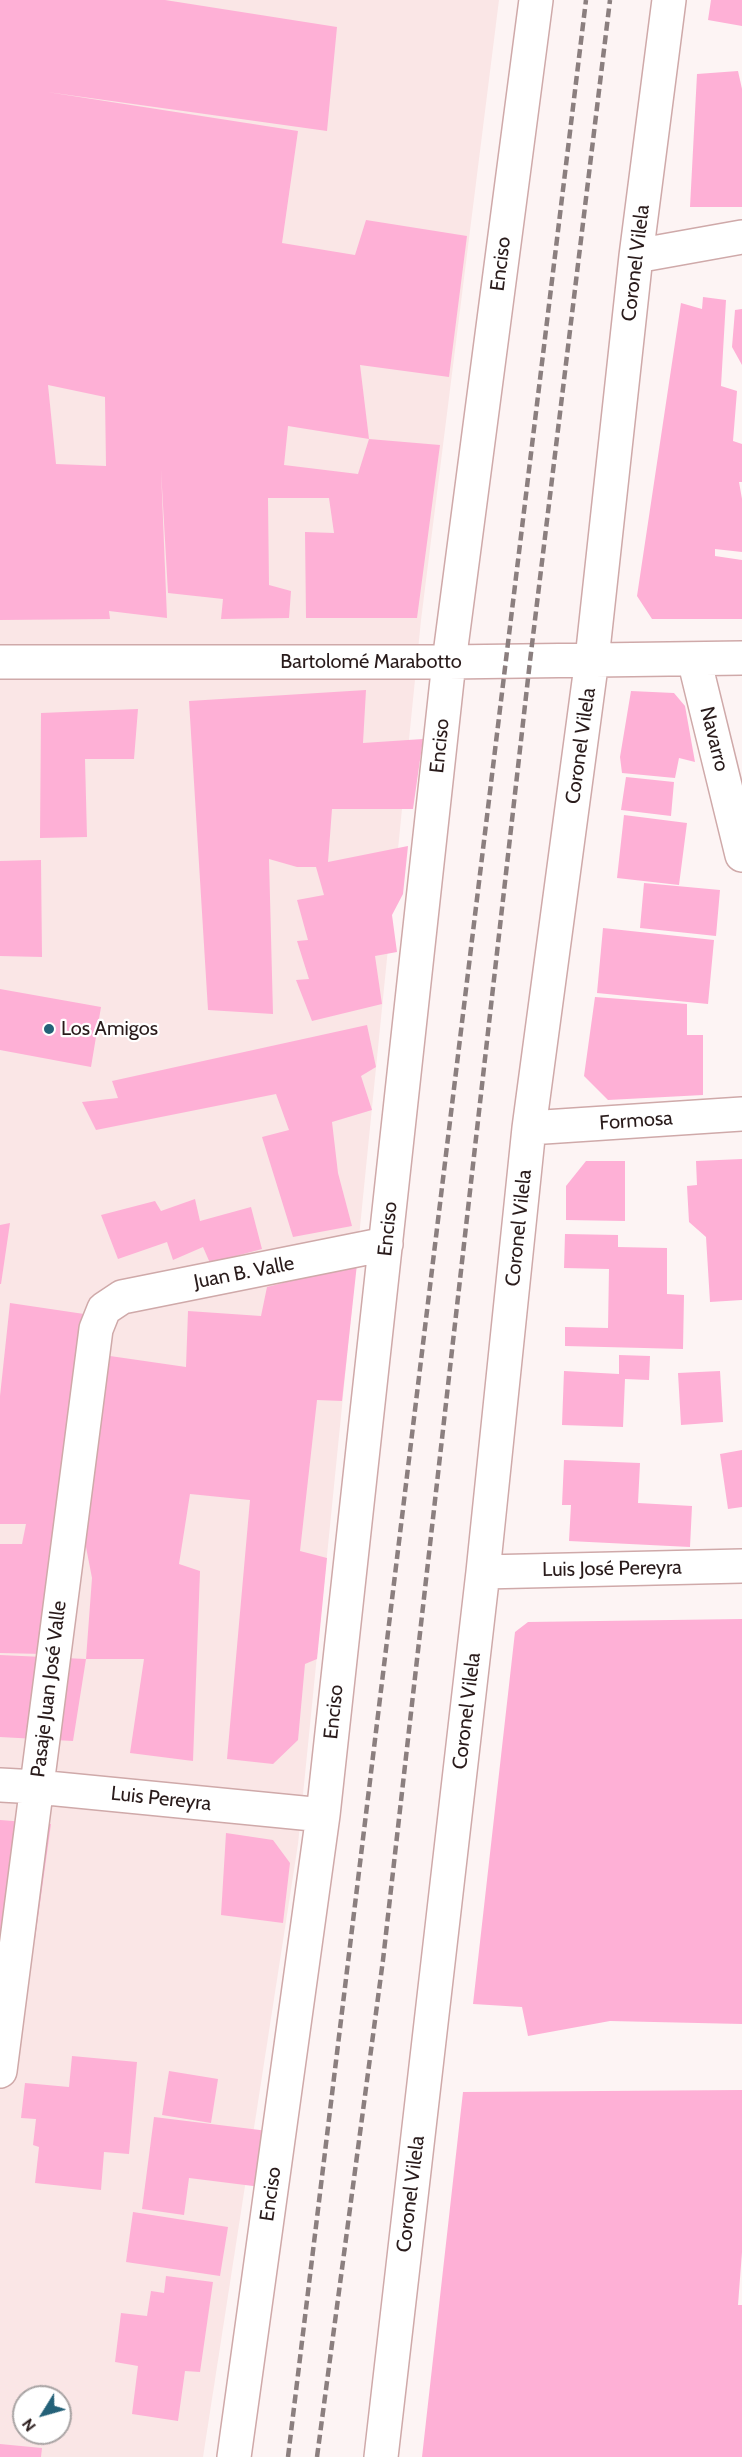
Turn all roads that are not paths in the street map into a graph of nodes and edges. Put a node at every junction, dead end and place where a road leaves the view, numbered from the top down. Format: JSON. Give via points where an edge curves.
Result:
{"nodes":[{"id":1,"x":536,"y":0,"type":"edge"},
{"id":2,"x":669,"y":0,"type":"edge"},
{"id":3,"x":742,"y":237,"type":"edge"},
{"id":4,"x":636,"y":256,"type":"junction"},
{"id":5,"x":742,"y":658,"type":"edge"},
{"id":6,"x":592,"y":659,"type":"junction"},
{"id":7,"x":694,"y":659,"type":"junction"},
{"id":8,"x":0,"y":662,"type":"edge"},
{"id":9,"x":449,"y":662,"type":"junction"},
{"id":10,"x":742,"y":855,"type":"edge"},
{"id":11,"x":742,"y":1114,"type":"edge"},
{"id":12,"x":529,"y":1128,"type":"junction"},
{"id":13,"x":386,"y":1244,"type":"junction"},
{"id":14,"x":105,"y":1309,"type":"joint"},
{"id":15,"x":742,"y":1566,"type":"edge"},
{"id":16,"x":483,"y":1572,"type":"junction"},
{"id":17,"x":0,"y":1785,"type":"edge"},
{"id":18,"x":37,"y":1787,"type":"junction"},
{"id":19,"x":323,"y":1815,"type":"junction"},
{"id":20,"x":0,"y":2072,"type":"edge"},
{"id":21,"x":234,"y":2457,"type":"edge"},
{"id":22,"x":381,"y":2457,"type":"edge"}],
"edges":[{"from":1,"to":9,"type":"street","name":"Enciso"},
{"from":2,"to":4,"type":"street","name":"Coronel Vilela"},
{"from":3,"to":4,"type":"street"},
{"from":4,"to":6,"type":"street","name":"Coronel Vilela"},
{"from":5,"to":7,"type":"street","name":"Bartolomé Marabotto"},
{"from":6,"to":7,"type":"street","name":"Bartolomé Marabotto"},
{"from":6,"to":9,"type":"street","name":"Bartolomé Marabotto"},
{"from":6,"to":12,"type":"street","name":"Coronel Vilela"},
{"from":7,"to":10,"type":"street","name":"Navarro"},
{"from":8,"to":9,"type":"street","name":"Bartolomé Marabotto"},
{"from":9,"to":13,"type":"street","name":"Enciso"},
{"from":11,"to":12,"type":"street","name":"Formosa"},
{"from":12,"to":16,"type":"street","name":"Coronel Vilela"},
{"from":13,"to":14,"type":"street","name":"Juan B. Valle","via":[[122,1297]]},
{"from":13,"to":19,"type":"street","name":"Enciso"},
{"from":14,"to":18,"type":"street","name":"Pasaje Juan José Valle","via":[[96,1329]]},
{"from":15,"to":16,"type":"street","name":"Luis José Pereyra"},
{"from":16,"to":22,"type":"street","name":"Coronel Vilela"},
{"from":17,"to":18,"type":"street","name":"Luis Pereyra"},
{"from":18,"to":19,"type":"street","name":"Luis Pereyra"},
{"from":18,"to":20,"type":"street","name":"Pasaje Juan José Valle"},
{"from":19,"to":21,"type":"street","name":"Enciso"}]}
